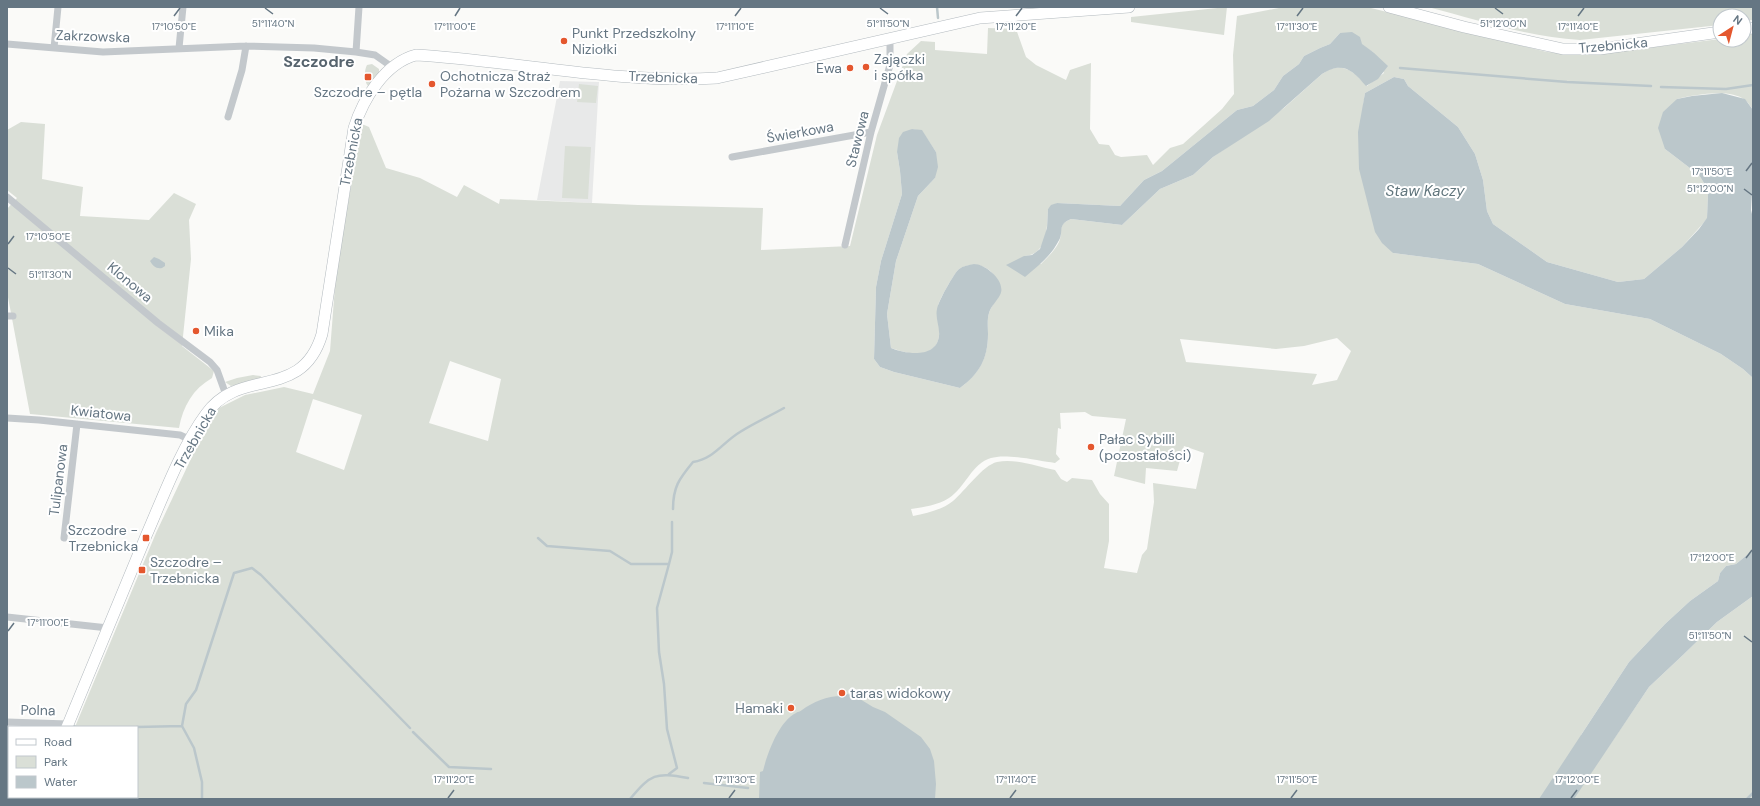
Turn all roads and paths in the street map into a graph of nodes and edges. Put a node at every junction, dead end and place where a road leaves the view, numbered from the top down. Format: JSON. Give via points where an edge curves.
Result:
{"nodes":[{"id":1,"x":58,"y":7,"type":"edge"},
{"id":2,"x":183,"y":7,"type":"edge"},
{"id":3,"x":359,"y":7,"type":"edge"},
{"id":4,"x":1129,"y":7,"type":"edge"},
{"id":5,"x":1390,"y":7,"type":"edge"},
{"id":6,"x":1712,"y":33,"type":"edge"},
{"id":7,"x":890,"y":38,"type":"junction"},
{"id":8,"x":7,"y":44,"type":"edge"},
{"id":9,"x":246,"y":46,"type":"junction"},
{"id":10,"x":54,"y":48,"type":"junction"},
{"id":11,"x":179,"y":48,"type":"junction"},
{"id":12,"x":356,"y":52,"type":"junction"},
{"id":13,"x":392,"y":67,"type":"junction"},
{"id":14,"x":228,"y":117,"type":"dead end"},
{"id":15,"x":872,"y":132,"type":"junction"},
{"id":16,"x":732,"y":157,"type":"dead end"},
{"id":17,"x":7,"y":196,"type":"edge"},
{"id":18,"x":845,"y":245,"type":"dead end"},
{"id":19,"x":226,"y":395,"type":"junction"},
{"id":20,"x":7,"y":418,"type":"edge"},
{"id":21,"x":77,"y":424,"type":"junction"},
{"id":22,"x":191,"y":440,"type":"junction"},
{"id":23,"x":64,"y":538,"type":"dead end"},
{"id":24,"x":7,"y":617,"type":"edge"},
{"id":25,"x":108,"y":628,"type":"junction"},
{"id":26,"x":7,"y":722,"type":"edge"},
{"id":27,"x":68,"y":726,"type":"edge"}],
"edges":[{"from":1,"to":10,"type":"street"},
{"from":2,"to":11,"type":"street"},
{"from":3,"to":12,"type":"street"},
{"from":4,"to":7,"type":"street","name":"Trzebnicka","via":[[980,18]]},
{"from":5,"to":6,"type":"street","name":"Trzebnicka","via":[[1563,48],[1600,49]]},
{"from":7,"to":13,"type":"street","name":"Trzebnicka","via":[[717,78],[575,73],[416,55]]},
{"from":7,"to":15,"type":"street","name":"Stawowa","via":[[890,64]]},
{"from":8,"to":10,"type":"street","name":"Zakrzowska"},
{"from":9,"to":11,"type":"street","name":"Zakrzowska"},
{"from":9,"to":12,"type":"street","name":"Zakrzowska"},
{"from":9,"to":14,"type":"street","via":[[242,70]]},
{"from":10,"to":11,"type":"street","name":"Zakrzowska","via":[[103,52]]},
{"from":12,"to":13,"type":"street","name":"Zakrzowska","via":[[376,55]]},
{"from":13,"to":19,"type":"street","name":"Trzebnicka","via":[[372,92],[359,113],[354,128],[322,334],[316,351],[297,372]]},
{"from":15,"to":16,"type":"street","name":"Świerkowa"},
{"from":15,"to":18,"type":"street","name":"Stawowa"},
{"from":17,"to":19,"type":"street","name":"Klonowa","via":[[180,340],[204,357],[217,370]]},
{"from":19,"to":22,"type":"street","name":"Trzebnicka","via":[[219,398],[210,409]]},
{"from":20,"to":21,"type":"street","name":"Kwiatowa"},
{"from":21,"to":22,"type":"street","name":"Kwiatowa","via":[[180,435]]},
{"from":21,"to":23,"type":"street","name":"Tulipanowa"},
{"from":22,"to":25,"type":"street","name":"Trzebnicka","via":[[163,495]]},
{"from":24,"to":25,"type":"street"},
{"from":25,"to":27,"type":"street","name":"Trzebnicka"},
{"from":26,"to":27,"type":"street","name":"Polna"}]}
